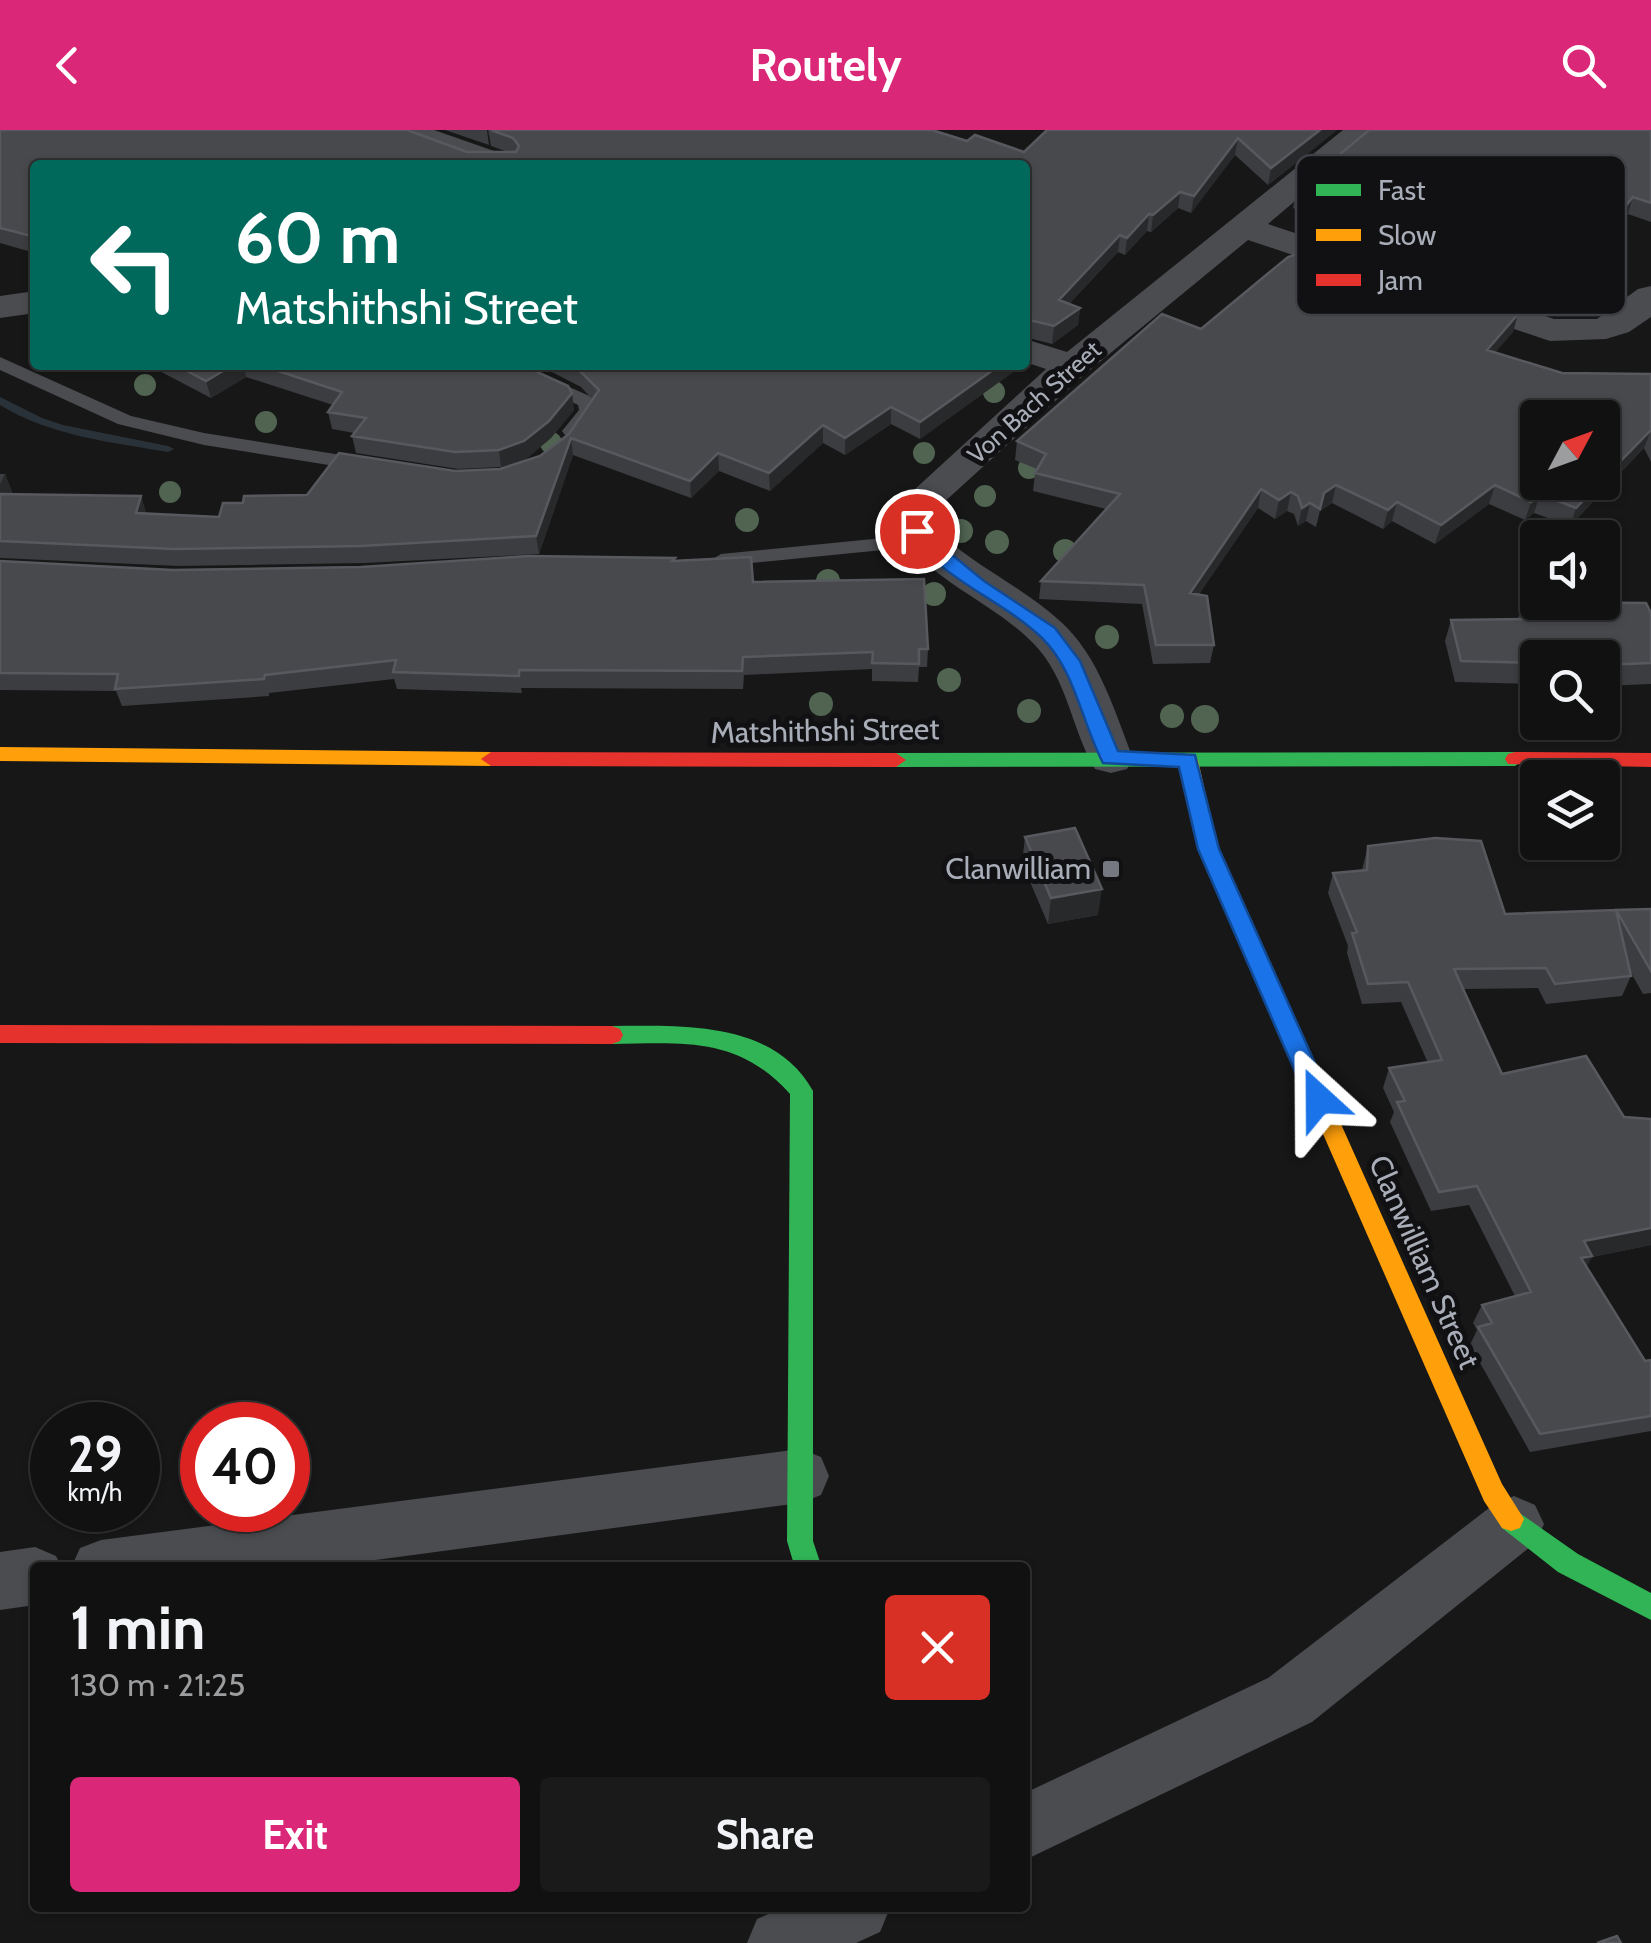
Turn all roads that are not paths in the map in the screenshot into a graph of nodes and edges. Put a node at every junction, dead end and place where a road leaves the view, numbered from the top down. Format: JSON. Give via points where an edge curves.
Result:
{"nodes":[{"id":1,"x":1363,"y":130,"type":"edge"},
{"id":2,"x":428,"y":133,"type":"edge"},
{"id":3,"x":1332,"y":155,"type":"edge"},
{"id":4,"x":399,"y":160,"type":"edge"},
{"id":5,"x":490,"y":160,"type":"edge"},
{"id":6,"x":1296,"y":184,"type":"edge"},
{"id":7,"x":1242,"y":227,"type":"junction"},
{"id":8,"x":1296,"y":245,"type":"edge"},
{"id":9,"x":1651,"y":297,"type":"edge"},
{"id":10,"x":30,"y":303,"type":"edge"},
{"id":11,"x":0,"y":307,"type":"edge"},
{"id":12,"x":1505,"y":315,"type":"edge"},
{"id":13,"x":1030,"y":352,"type":"edge"},
{"id":14,"x":0,"y":363,"type":"edge"},
{"id":15,"x":1072,"y":366,"type":"junction"},
{"id":16,"x":516,"y":370,"type":"edge"},
{"id":17,"x":560,"y":444,"type":"edge"},
{"id":18,"x":385,"y":468,"type":"edge"},
{"id":19,"x":930,"y":547,"type":"junction"},
{"id":20,"x":702,"y":562,"type":"edge"},
{"id":21,"x":0,"y":754,"type":"edge"},
{"id":22,"x":1110,"y":758,"type":"junction"},
{"id":23,"x":1188,"y":760,"type":"junction"},
{"id":24,"x":1651,"y":760,"type":"edge"},
{"id":25,"x":0,"y":1034,"type":"edge"},
{"id":26,"x":800,"y":1476,"type":"junction"},
{"id":27,"x":1514,"y":1524,"type":"junction"},
{"id":28,"x":147,"y":1562,"type":"edge"},
{"id":29,"x":806,"y":1562,"type":"edge"},
{"id":30,"x":30,"y":1577,"type":"edge"},
{"id":31,"x":0,"y":1581,"type":"edge"},
{"id":32,"x":1651,"y":1607,"type":"edge"},
{"id":33,"x":1030,"y":1824,"type":"edge"},
{"id":34,"x":847,"y":1912,"type":"edge"},
{"id":35,"x":781,"y":1943,"type":"edge"}],
"edges":[{"from":1,"to":3,"type":"street","name":"Von Bach Street"},
{"from":2,"to":4,"type":"street"},
{"from":2,"to":5,"type":"street"},
{"from":6,"to":7,"type":"street","name":"Von Bach Street"},
{"from":7,"to":8,"type":"street"},
{"from":7,"to":15,"type":"street","name":"Von Bach Street"},
{"from":9,"to":12,"type":"street","via":[[1602,334],[1550,330]]},
{"from":10,"to":11,"type":"street"},
{"from":13,"to":15,"type":"street"},
{"from":14,"to":18,"type":"lane","via":[[126,420]]},
{"from":15,"to":19,"type":"street","name":"Von Bach Street","via":[[924,500],[917,531]]},
{"from":16,"to":17,"type":"lane","via":[[587,402],[589,410]]},
{"from":19,"to":20,"type":"lane","via":[[883,544]]},
{"from":19,"to":22,"type":"street","via":[[1048,633],[1070,661]]},
{"from":21,"to":22,"type":"street","name":"Matshithshi Street","via":[[727,762]]},
{"from":22,"to":23,"type":"street","name":"Matshithshi Street"},
{"from":23,"to":24,"type":"street","name":"Matshithshi Street"},
{"from":23,"to":27,"type":"street","name":"Clanwilliam Street","via":[[1208,849],[1492,1492]]},
{"from":25,"to":26,"type":"street","via":[[739,1040],[785,1066],[802,1091]]},
{"from":26,"to":28,"type":"street"},
{"from":26,"to":29,"type":"street"},
{"from":27,"to":32,"type":"street","name":"Clanwilliam Street","via":[[1568,1563]]},
{"from":27,"to":33,"type":"street","via":[[1290,1700]]},
{"from":30,"to":31,"type":"street"},
{"from":34,"to":35,"type":"street"}]}
